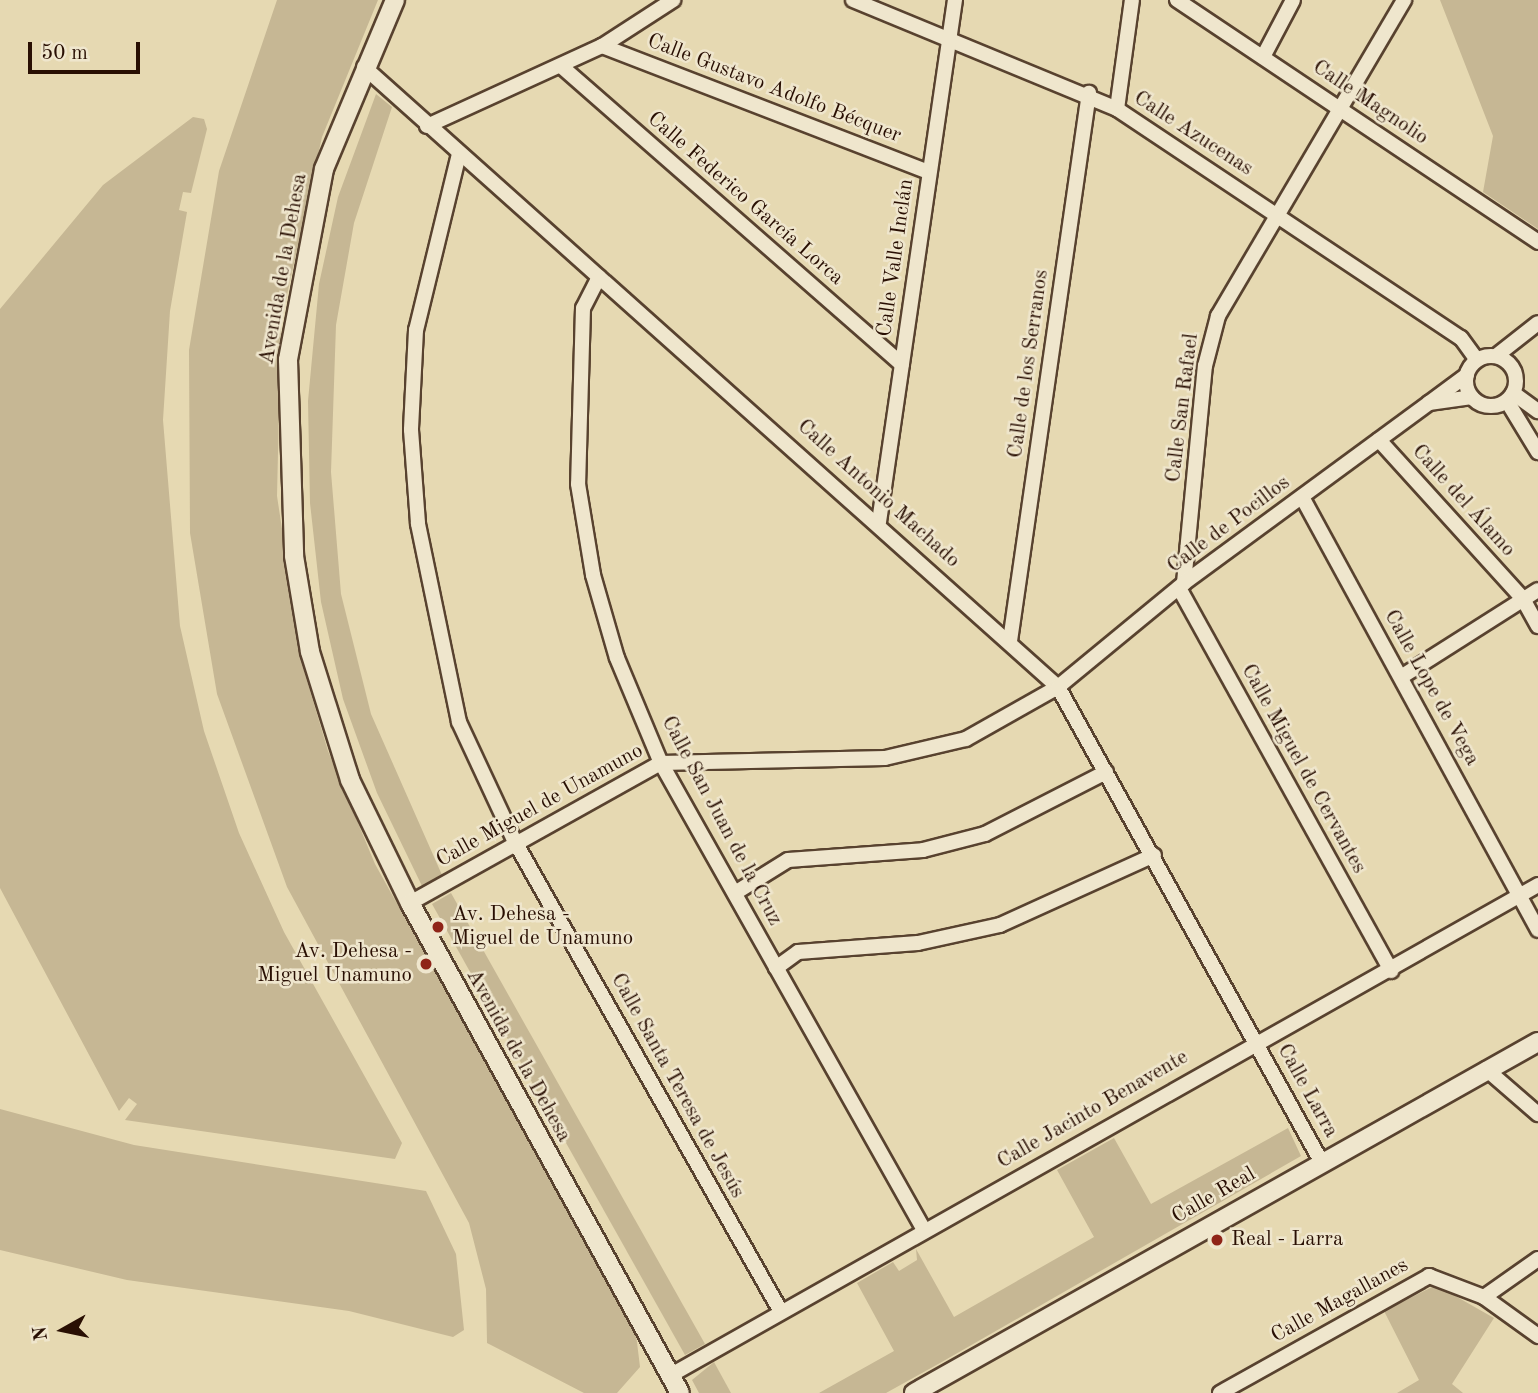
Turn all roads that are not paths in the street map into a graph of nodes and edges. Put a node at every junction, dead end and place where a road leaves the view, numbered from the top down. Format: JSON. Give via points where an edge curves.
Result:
{"nodes":[{"id":1,"x":395,"y":0,"type":"edge"},
{"id":2,"x":673,"y":0,"type":"edge"},
{"id":3,"x":853,"y":0,"type":"edge"},
{"id":4,"x":955,"y":0,"type":"edge"},
{"id":5,"x":1132,"y":0,"type":"edge"},
{"id":6,"x":1177,"y":0,"type":"edge"},
{"id":7,"x":1293,"y":0,"type":"edge"},
{"id":8,"x":1404,"y":0,"type":"edge"},
{"id":9,"x":949,"y":38,"type":"junction"},
{"id":10,"x":602,"y":46,"type":"junction"},
{"id":11,"x":1264,"y":57,"type":"junction"},
{"id":12,"x":561,"y":66,"type":"junction"},
{"id":13,"x":364,"y":67,"type":"junction"},
{"id":14,"x":1089,"y":93,"type":"junction"},
{"id":15,"x":1341,"y":108,"type":"junction"},
{"id":16,"x":1117,"y":109,"type":"junction"},
{"id":17,"x":426,"y":126,"type":"junction"},
{"id":18,"x":459,"y":153,"type":"junction"},
{"id":19,"x":929,"y":172,"type":"junction"},
{"id":20,"x":1275,"y":212,"type":"junction"},
{"id":21,"x":1538,"y":243,"type":"edge"},
{"id":22,"x":599,"y":276,"type":"junction"},
{"id":23,"x":1538,"y":323,"type":"edge"},
{"id":24,"x":1496,"y":356,"type":"junction"},
{"id":25,"x":1478,"y":360,"type":"junction"},
{"id":26,"x":902,"y":364,"type":"junction"},
{"id":27,"x":1467,"y":375,"type":"junction"},
{"id":28,"x":1472,"y":397,"type":"junction"},
{"id":29,"x":1510,"y":397,"type":"junction"},
{"id":30,"x":1429,"y":403,"type":"junction"},
{"id":31,"x":1538,"y":411,"type":"edge"},
{"id":32,"x":1538,"y":417,"type":"edge"},
{"id":33,"x":1526,"y":436,"type":"junction"},
{"id":34,"x":1379,"y":440,"type":"junction"},
{"id":35,"x":1538,"y":452,"type":"edge"},
{"id":36,"x":1302,"y":497,"type":"junction"},
{"id":37,"x":879,"y":522,"type":"junction"},
{"id":38,"x":1182,"y":586,"type":"junction"},
{"id":39,"x":1538,"y":590,"type":"edge"},
{"id":40,"x":1523,"y":599,"type":"junction"},
{"id":41,"x":1538,"y":626,"type":"edge"},
{"id":42,"x":1010,"y":641,"type":"junction"},
{"id":43,"x":1401,"y":677,"type":"junction"},
{"id":44,"x":1058,"y":687,"type":"junction"},
{"id":45,"x":661,"y":763,"type":"junction"},
{"id":46,"x":1106,"y":772,"type":"junction"},
{"id":47,"x":515,"y":842,"type":"junction"},
{"id":48,"x":1154,"y":855,"type":"junction"},
{"id":49,"x":1538,"y":885,"type":"edge"},
{"id":50,"x":734,"y":893,"type":"junction"},
{"id":51,"x":1522,"y":899,"type":"junction"},
{"id":52,"x":410,"y":903,"type":"junction"},
{"id":53,"x":1538,"y":930,"type":"edge"},
{"id":54,"x":776,"y":968,"type":"junction"},
{"id":55,"x":1391,"y":971,"type":"junction"},
{"id":56,"x":1256,"y":1041,"type":"junction"},
{"id":57,"x":1538,"y":1042,"type":"edge"},
{"id":58,"x":1486,"y":1069,"type":"junction"},
{"id":59,"x":1538,"y":1114,"type":"edge"},
{"id":60,"x":1321,"y":1161,"type":"junction"},
{"id":61,"x":924,"y":1230,"type":"junction"},
{"id":62,"x":1538,"y":1259,"type":"edge"},
{"id":63,"x":1484,"y":1297,"type":"junction"},
{"id":64,"x":780,"y":1311,"type":"junction"},
{"id":65,"x":1538,"y":1336,"type":"edge"},
{"id":66,"x":671,"y":1375,"type":"junction"},
{"id":67,"x":680,"y":1393,"type":"edge"},
{"id":68,"x":914,"y":1393,"type":"edge"},
{"id":69,"x":1220,"y":1393,"type":"edge"}],
"edges":[{"from":1,"to":13,"type":"street","name":"Avenida de la Dehesa"},
{"from":2,"to":10,"type":"street"},
{"from":3,"to":9,"type":"street","name":"Calle Azucenas"},
{"from":4,"to":9,"type":"street","name":"Calle Valle Inclán"},
{"from":5,"to":16,"type":"street"},
{"from":6,"to":11,"type":"street","name":"Calle Magnolio"},
{"from":7,"to":11,"type":"street"},
{"from":8,"to":15,"type":"street","name":"Calle San Rafael"},
{"from":9,"to":14,"type":"street","name":"Calle Azucenas"},
{"from":9,"to":19,"type":"street","name":"Calle Valle Inclán"},
{"from":10,"to":12,"type":"street"},
{"from":10,"to":19,"type":"street","name":"Calle Gustavo Adolfo Bécquer"},
{"from":11,"to":15,"type":"street","name":"Calle Magnolio"},
{"from":12,"to":17,"type":"street"},
{"from":12,"to":26,"type":"street","name":"Calle Federico García Lorca"},
{"from":13,"to":17,"type":"street","name":"Calle Antonio Machado"},
{"from":13,"to":52,"type":"street","name":"Avenida de la Dehesa","via":[[324,169],[303,263],[288,360],[287,460],[294,556],[324,710]]},
{"from":14,"to":16,"type":"street","name":"Calle Azucenas"},
{"from":14,"to":42,"type":"street","name":"Calle de los Serranos"},
{"from":15,"to":20,"type":"street","name":"Calle San Rafael"},
{"from":15,"to":21,"type":"street","name":"Calle Magnolio"},
{"from":16,"to":20,"type":"street","name":"Calle Azucenas"},
{"from":17,"to":18,"type":"street","name":"Calle Antonio Machado"},
{"from":18,"to":22,"type":"street","name":"Calle Antonio Machado"},
{"from":18,"to":47,"type":"street","name":"Calle Santa Teresa de Jesús","via":[[416,330],[411,430],[418,524],[459,722]]},
{"from":19,"to":26,"type":"street","name":"Calle Valle Inclán"},
{"from":20,"to":25,"type":"street","name":"Calle Azucenas","via":[[1461,338]]},
{"from":20,"to":38,"type":"street","name":"Calle San Rafael","via":[[1214,328]]},
{"from":22,"to":37,"type":"street","name":"Calle Antonio Machado"},
{"from":22,"to":45,"type":"street","name":"Calle San Juan de la Cruz","via":[[583,309],[578,484],[593,575],[617,658]]},
{"from":23,"to":24,"type":"street"},
{"from":24,"to":25,"type":"street"},
{"from":24,"to":29,"type":"street","via":[[1513,371]]},
{"from":25,"to":27,"type":"street"},
{"from":26,"to":37,"type":"street","name":"Calle Valle Inclán"},
{"from":27,"to":28,"type":"street"},
{"from":27,"to":30,"type":"street","name":"Calle de Pocillos"},
{"from":28,"to":29,"type":"street","via":[[1489,406]]},
{"from":28,"to":30,"type":"street","name":"Calle de Pocillos"},
{"from":29,"to":31,"type":"street"},
{"from":29,"to":33,"type":"street"},
{"from":30,"to":34,"type":"street","name":"Calle de Pocillos"},
{"from":32,"to":33,"type":"street"},
{"from":33,"to":35,"type":"street"},
{"from":34,"to":36,"type":"street","name":"Calle de Pocillos"},
{"from":34,"to":40,"type":"street","name":"Calle del Álamo"},
{"from":36,"to":38,"type":"street","name":"Calle de Pocillos"},
{"from":36,"to":43,"type":"street","name":"Calle Lope de Vega"},
{"from":37,"to":42,"type":"street","name":"Calle Antonio Machado"},
{"from":38,"to":44,"type":"street","name":"Calle de Pocillos"},
{"from":38,"to":55,"type":"street","name":"Calle Miguel de Cervantes"},
{"from":39,"to":40,"type":"street"},
{"from":40,"to":41,"type":"street","name":"Calle del Álamo"},
{"from":40,"to":43,"type":"street"},
{"from":42,"to":44,"type":"street","name":"Calle Antonio Machado"},
{"from":43,"to":51,"type":"street","name":"Calle Lope de Vega"},
{"from":44,"to":45,"type":"street","name":"Calle Miguel de Unamuno","via":[[966,739],[885,758]]},
{"from":44,"to":46,"type":"street","name":"Calle Antonio Machado"},
{"from":45,"to":47,"type":"street","name":"Calle Miguel de Unamuno"},
{"from":45,"to":50,"type":"street","name":"Calle San Juan de la Cruz"},
{"from":46,"to":48,"type":"street","name":"Calle Antonio Machado"},
{"from":46,"to":50,"type":"street","via":[[985,834],[923,850],[788,860]]},
{"from":47,"to":52,"type":"street","name":"Calle Miguel de Unamuno"},
{"from":47,"to":64,"type":"street","name":"Calle Santa Teresa de Jesús"},
{"from":48,"to":54,"type":"street","via":[[1000,925],[918,943],[798,953]]},
{"from":48,"to":56,"type":"street","name":"Calle Antonio Machado"},
{"from":49,"to":51,"type":"street","name":"Calle Jacinto Benavente"},
{"from":50,"to":54,"type":"street","name":"Calle San Juan de la Cruz"},
{"from":51,"to":53,"type":"street","name":"Calle Lope de Vega"},
{"from":51,"to":55,"type":"street","name":"Calle Jacinto Benavente"},
{"from":52,"to":66,"type":"street","name":"Avenida de la Dehesa"},
{"from":54,"to":61,"type":"street","name":"Calle San Juan de la Cruz"},
{"from":55,"to":56,"type":"street","name":"Calle Jacinto Benavente"},
{"from":56,"to":60,"type":"street","name":"Calle Larra"},
{"from":56,"to":61,"type":"street","name":"Calle Jacinto Benavente"},
{"from":57,"to":58,"type":"street","name":"Calle Real"},
{"from":58,"to":59,"type":"street"},
{"from":58,"to":60,"type":"street","name":"Calle Real"},
{"from":60,"to":68,"type":"street","name":"Calle Real"},
{"from":61,"to":64,"type":"street","name":"Calle Jacinto Benavente"},
{"from":62,"to":63,"type":"street"},
{"from":63,"to":65,"type":"street"},
{"from":63,"to":69,"type":"street","name":"Calle Magallanes","via":[[1429,1276]]},
{"from":64,"to":66,"type":"street","name":"Calle Jacinto Benavente"},
{"from":66,"to":67,"type":"street","name":"Avenida de la Dehesa"}]}
